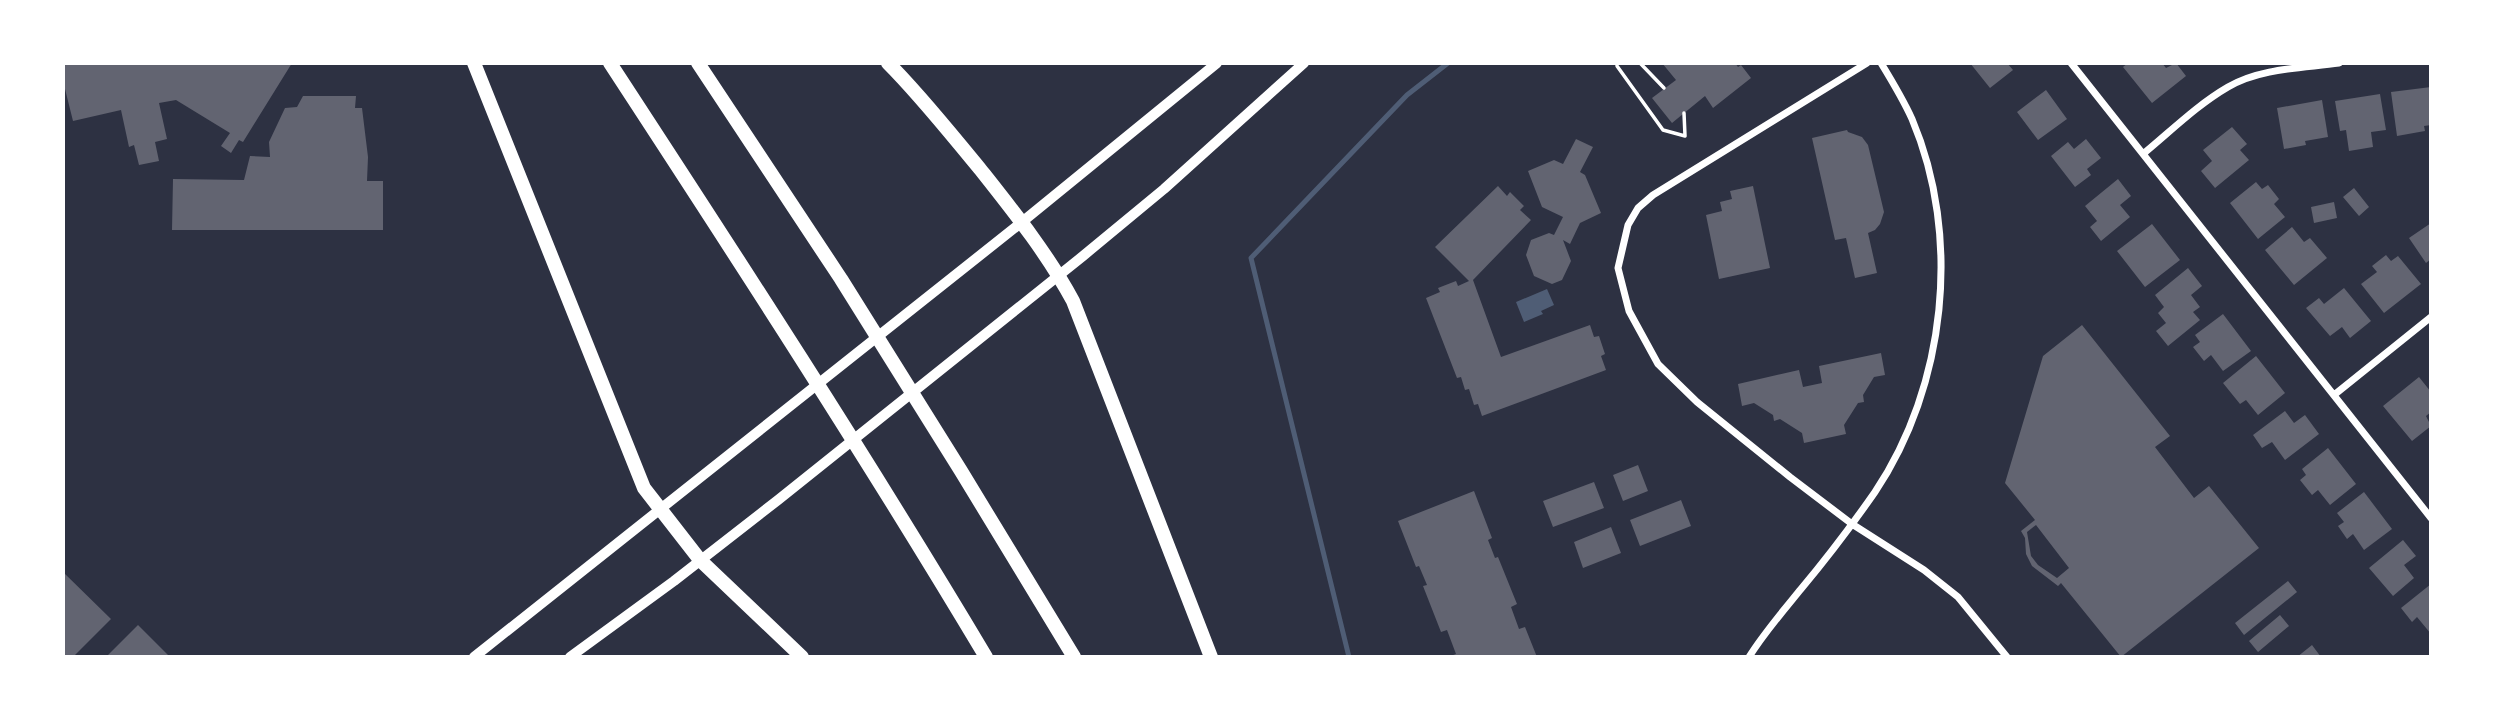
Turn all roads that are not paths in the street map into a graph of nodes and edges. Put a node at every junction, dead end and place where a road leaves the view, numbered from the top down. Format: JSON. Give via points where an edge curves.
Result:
{"nodes":[{"id":1,"x":474,"y":63,"type":"edge"},
{"id":2,"x":610,"y":63,"type":"edge"},
{"id":3,"x":698,"y":63,"type":"edge"},
{"id":4,"x":888,"y":63,"type":"edge"},
{"id":5,"x":1217,"y":63,"type":"edge"},
{"id":6,"x":1304,"y":63,"type":"edge"},
{"id":7,"x":1640,"y":63,"type":"edge"},
{"id":8,"x":1867,"y":63,"type":"edge"},
{"id":9,"x":1881,"y":63,"type":"edge"},
{"id":10,"x":2071,"y":63,"type":"edge"},
{"id":11,"x":2339,"y":63,"type":"edge"},
{"id":12,"x":1617,"y":66,"type":"dead end"},
{"id":13,"x":1664,"y":88,"type":"dead end"},
{"id":14,"x":1684,"y":113,"type":"dead end"},
{"id":15,"x":2143,"y":154,"type":"junction"},
{"id":16,"x":1022,"y":222,"type":"junction"},
{"id":17,"x":1059,"y":275,"type":"junction"},
{"id":18,"x":2431,"y":317,"type":"edge"},
{"id":19,"x":2334,"y":395,"type":"junction"},
{"id":20,"x":659,"y":510,"type":"junction"},
{"id":21,"x":2431,"y":518,"type":"edge"},
{"id":22,"x":1852,"y":524,"type":"junction"},
{"id":23,"x":700,"y":560,"type":"junction"},
{"id":24,"x":474,"y":657,"type":"edge"},
{"id":25,"x":570,"y":657,"type":"edge"},
{"id":26,"x":802,"y":657,"type":"edge"},
{"id":27,"x":986,"y":657,"type":"edge"},
{"id":28,"x":1073,"y":657,"type":"edge"},
{"id":29,"x":1210,"y":657,"type":"edge"},
{"id":30,"x":1749,"y":657,"type":"edge"},
{"id":31,"x":2007,"y":657,"type":"edge"}],
"edges":[{"from":1,"to":20,"type":"highway","via":[[639,476]]},
{"from":2,"to":27,"type":"highway","via":[[790,338]]},
{"from":3,"to":28,"type":"highway","via":[[841,279]]},
{"from":4,"to":16,"type":"highway","via":[[939,118]]},
{"from":5,"to":16,"type":"main road"},
{"from":6,"to":17,"type":"main road","via":[[1164,189]]},
{"from":7,"to":13,"type":"lane"},
{"from":8,"to":22,"type":"street","via":[[1653,195],[1628,225],[1618,268],[1629,311],[1658,364],[1717,418]]},
{"from":9,"to":22,"type":"street","via":[[1912,120],[1928,174],[1939,237],[1940,295],[1919,402],[1877,489]]},
{"from":10,"to":15,"type":"street"},
{"from":11,"to":15,"type":"street","via":[[2267,73],[2230,86]]},
{"from":12,"to":14,"type":"lane","via":[[1663,130],[1685,136]]},
{"from":15,"to":19,"type":"street"},
{"from":16,"to":17,"type":"highway"},
{"from":16,"to":20,"type":"main road"},
{"from":17,"to":23,"type":"main road"},
{"from":17,"to":29,"type":"highway","via":[[1081,317]]},
{"from":18,"to":19,"type":"street"},
{"from":19,"to":21,"type":"street"},
{"from":20,"to":23,"type":"highway"},
{"from":20,"to":24,"type":"main road"},
{"from":22,"to":30,"type":"street"},
{"from":22,"to":31,"type":"street","via":[[1958,597]]},
{"from":23,"to":25,"type":"main road"},
{"from":23,"to":26,"type":"highway"}]}
